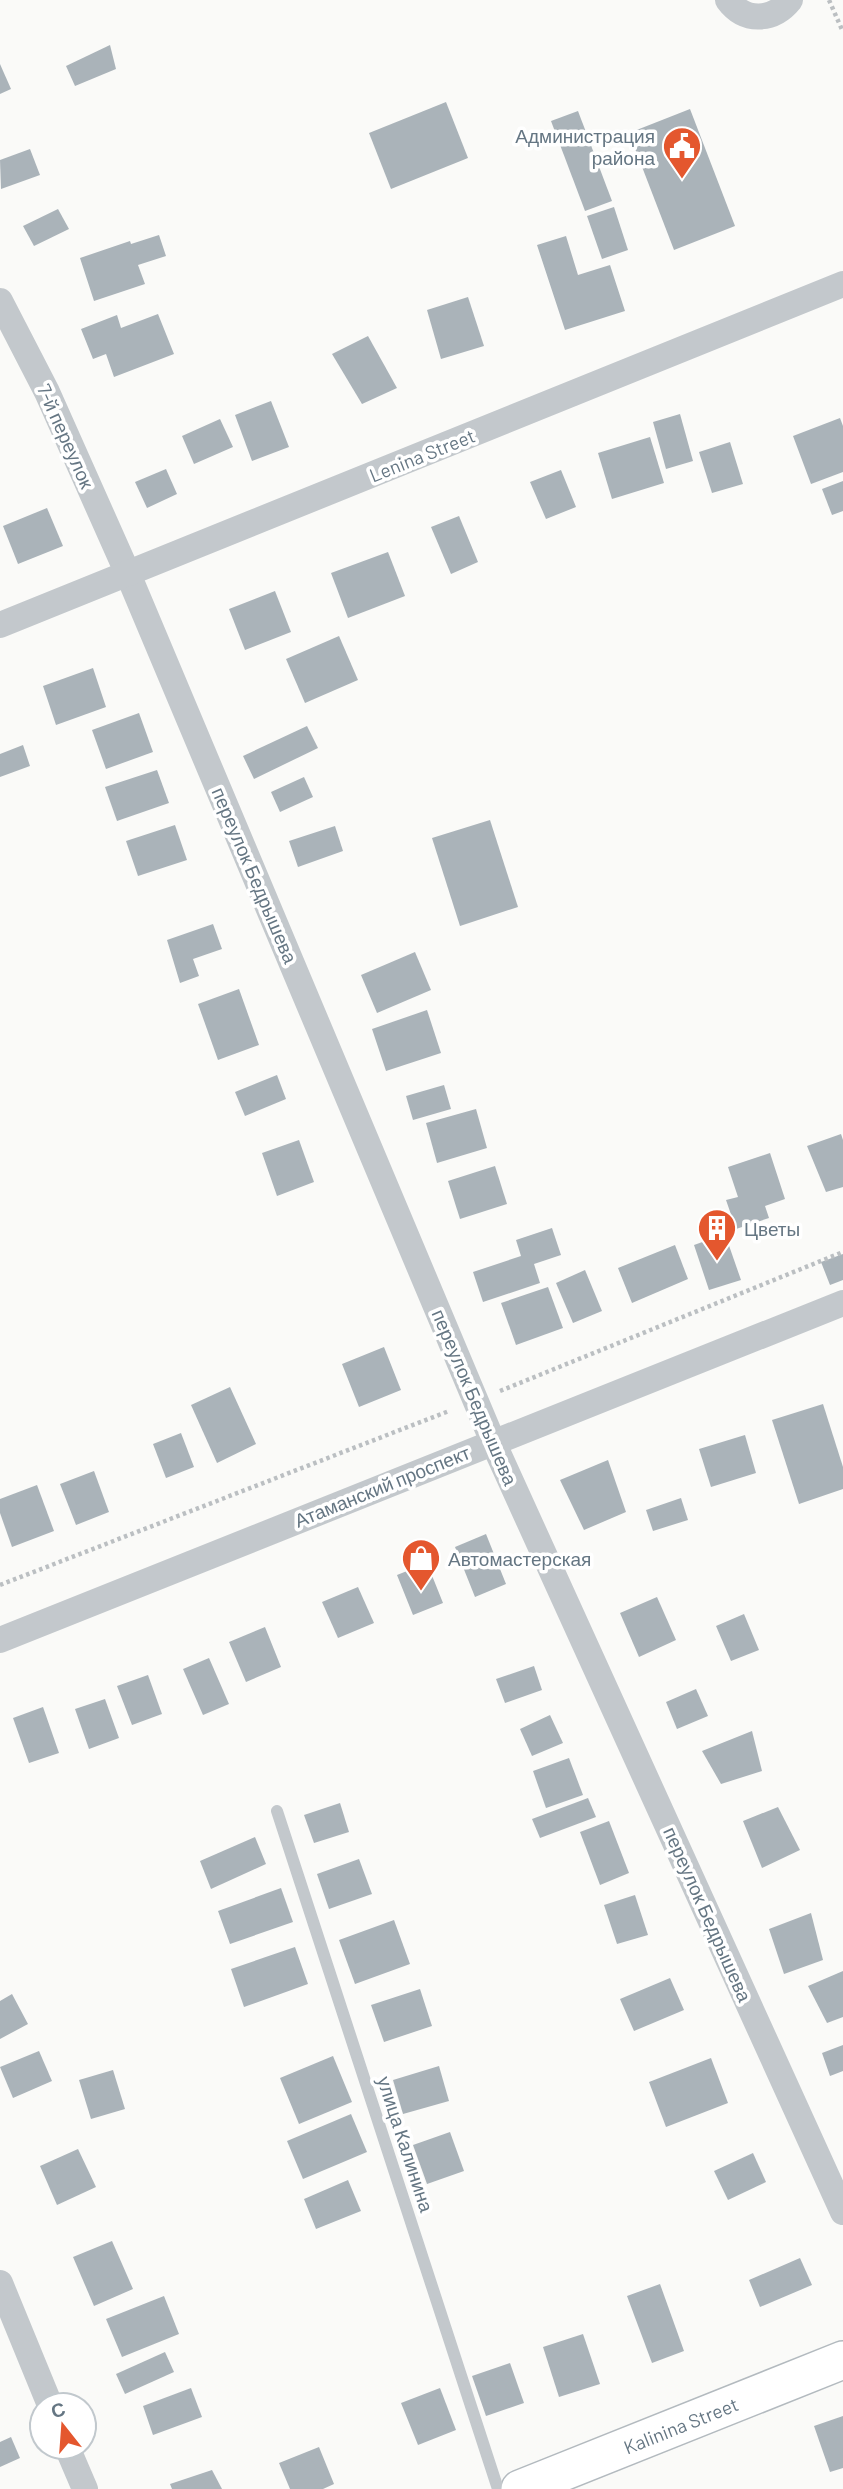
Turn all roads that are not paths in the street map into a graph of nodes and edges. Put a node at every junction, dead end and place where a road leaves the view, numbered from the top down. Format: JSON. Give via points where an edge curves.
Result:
{"nodes":[{"id":1,"x":728,"y":0,"type":"edge"},
{"id":2,"x":790,"y":0,"type":"edge"},
{"id":3,"x":843,"y":284,"type":"edge"},
{"id":4,"x":0,"y":301,"type":"edge"},
{"id":5,"x":128,"y":574,"type":"junction"},
{"id":6,"x":0,"y":625,"type":"edge"},
{"id":7,"x":843,"y":1303,"type":"edge"},
{"id":8,"x":493,"y":1442,"type":"junction"},
{"id":9,"x":0,"y":1640,"type":"edge"},
{"id":10,"x":277,"y":1811,"type":"dead end"},
{"id":11,"x":843,"y":2212,"type":"edge"},
{"id":12,"x":0,"y":2283,"type":"edge"},
{"id":13,"x":843,"y":2360,"type":"edge"},
{"id":14,"x":44,"y":2391,"type":"edge"},
{"id":15,"x":73,"y":2461,"type":"edge"},
{"id":16,"x":85,"y":2489,"type":"edge"},
{"id":17,"x":498,"y":2489,"type":"edge"},
{"id":18,"x":520,"y":2489,"type":"edge"}],
"edges":[{"from":1,"to":2,"type":"street","via":[[738,12],[757,16],[773,15]]},
{"from":3,"to":5,"type":"street","name":"Lenina Street"},
{"from":4,"to":5,"type":"street","name":"7-й переулок","via":[[47,392]]},
{"from":5,"to":6,"type":"street","name":"Lenina Street"},
{"from":5,"to":8,"type":"street","name":"переулок Бедрышева"},
{"from":7,"to":8,"type":"street","name":"Атаманский проспект"},
{"from":8,"to":9,"type":"street","name":"Атаманский проспект"},
{"from":8,"to":11,"type":"street","name":"переулок Бедрышева"},
{"from":10,"to":17,"type":"lane","name":"улица Калинина"},
{"from":12,"to":14,"type":"street"},
{"from":13,"to":18,"type":"main road","name":"Kalinina Street"},
{"from":15,"to":16,"type":"street"}]}
